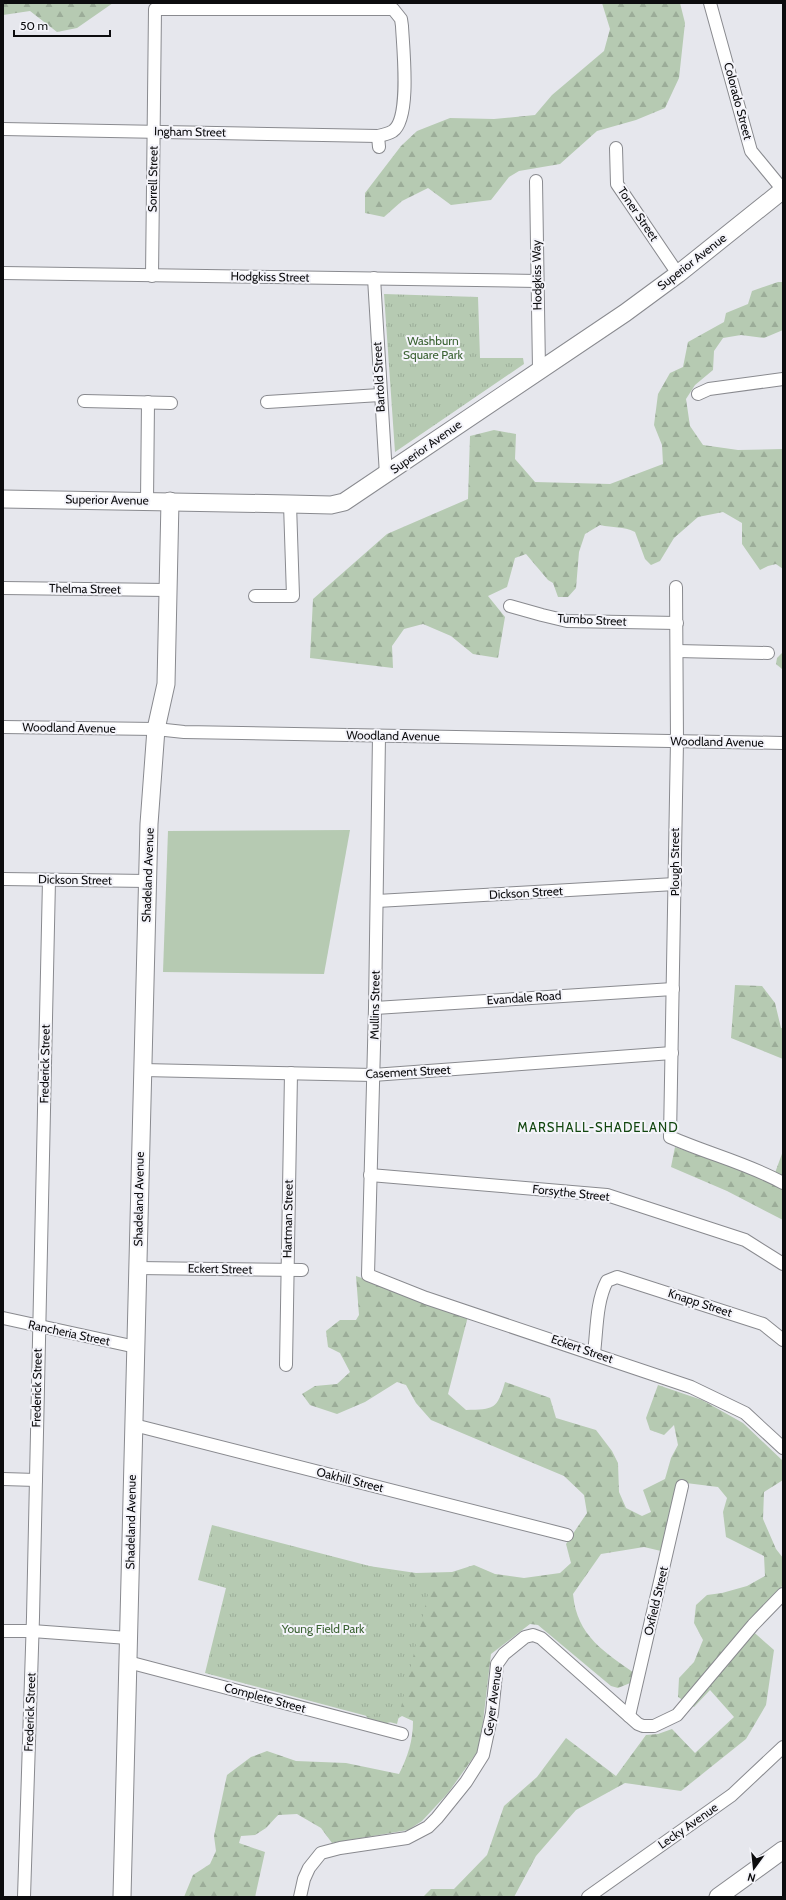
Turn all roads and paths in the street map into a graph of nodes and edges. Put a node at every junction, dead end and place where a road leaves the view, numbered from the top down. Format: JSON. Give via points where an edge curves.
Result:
{"nodes":[{"id":1,"x":710,"y":3,"type":"edge"},
{"id":2,"x":3,"y":129,"type":"edge"},
{"id":3,"x":154,"y":132,"type":"junction"},
{"id":4,"x":378,"y":141,"type":"joint"},
{"id":5,"x":616,"y":148,"type":"dead end"},
{"id":6,"x":536,"y":181,"type":"dead end"},
{"id":7,"x":783,"y":190,"type":"edge"},
{"id":8,"x":3,"y":273,"type":"edge"},
{"id":9,"x":678,"y":274,"type":"junction"},
{"id":10,"x":152,"y":276,"type":"junction"},
{"id":11,"x":374,"y":278,"type":"junction"},
{"id":12,"x":537,"y":281,"type":"junction"},
{"id":13,"x":539,"y":369,"type":"junction"},
{"id":14,"x":783,"y":379,"type":"edge"},
{"id":15,"x":698,"y":394,"type":"dead end"},
{"id":16,"x":380,"y":395,"type":"junction"},
{"id":17,"x":84,"y":401,"type":"dead end"},
{"id":18,"x":148,"y":402,"type":"junction"},
{"id":19,"x":267,"y":402,"type":"dead end"},
{"id":20,"x":171,"y":403,"type":"dead end"},
{"id":21,"x":386,"y":475,"type":"junction"},
{"id":22,"x":3,"y":499,"type":"edge"},
{"id":23,"x":147,"y":501,"type":"junction"},
{"id":24,"x":170,"y":501,"type":"junction"},
{"id":25,"x":290,"y":504,"type":"junction"},
{"id":26,"x":676,"y":587,"type":"dead end"},
{"id":27,"x":3,"y":588,"type":"edge"},
{"id":28,"x":168,"y":590,"type":"junction"},
{"id":29,"x":255,"y":596,"type":"dead end"},
{"id":30,"x":510,"y":606,"type":"dead end"},
{"id":31,"x":676,"y":623,"type":"junction"},
{"id":32,"x":677,"y":651,"type":"junction"},
{"id":33,"x":768,"y":654,"type":"dead end"},
{"id":34,"x":3,"y":727,"type":"edge"},
{"id":35,"x":156,"y":729,"type":"junction"},
{"id":36,"x":379,"y":736,"type":"junction"},
{"id":37,"x":677,"y":741,"type":"junction"},
{"id":38,"x":783,"y":743,"type":"edge"},
{"id":39,"x":3,"y":879,"type":"edge"},
{"id":40,"x":49,"y":880,"type":"junction"},
{"id":41,"x":147,"y":881,"type":"junction"},
{"id":42,"x":675,"y":884,"type":"junction"},
{"id":43,"x":377,"y":901,"type":"junction"},
{"id":44,"x":673,"y":989,"type":"junction"},
{"id":45,"x":375,"y":1008,"type":"junction"},
{"id":46,"x":672,"y":1053,"type":"junction"},
{"id":47,"x":142,"y":1070,"type":"junction"},
{"id":48,"x":291,"y":1073,"type":"junction"},
{"id":49,"x":373,"y":1075,"type":"junction"},
{"id":50,"x":370,"y":1175,"type":"junction"},
{"id":51,"x":783,"y":1183,"type":"edge"},
{"id":52,"x":783,"y":1264,"type":"edge"},
{"id":53,"x":137,"y":1268,"type":"junction"},
{"id":54,"x":288,"y":1270,"type":"junction"},
{"id":55,"x":302,"y":1270,"type":"dead end"},
{"id":56,"x":368,"y":1275,"type":"joint"},
{"id":57,"x":3,"y":1318,"type":"edge"},
{"id":58,"x":38,"y":1326,"type":"junction"},
{"id":59,"x":783,"y":1340,"type":"edge"},
{"id":60,"x":136,"y":1347,"type":"junction"},
{"id":61,"x":594,"y":1353,"type":"junction"},
{"id":62,"x":286,"y":1365,"type":"dead end"},
{"id":63,"x":134,"y":1425,"type":"junction"},
{"id":64,"x":783,"y":1448,"type":"edge"},
{"id":65,"x":3,"y":1479,"type":"edge"},
{"id":66,"x":36,"y":1480,"type":"junction"},
{"id":67,"x":682,"y":1486,"type":"dead end"},
{"id":68,"x":567,"y":1535,"type":"dead end"},
{"id":69,"x":783,"y":1594,"type":"edge"},
{"id":70,"x":3,"y":1631,"type":"edge"},
{"id":71,"x":32,"y":1631,"type":"junction"},
{"id":72,"x":128,"y":1638,"type":"junction"},
{"id":73,"x":128,"y":1662,"type":"junction"},
{"id":74,"x":629,"y":1716,"type":"junction"},
{"id":75,"x":402,"y":1734,"type":"dead end"},
{"id":76,"x":783,"y":1747,"type":"edge"},
{"id":77,"x":783,"y":1850,"type":"edge"},
{"id":78,"x":24,"y":1897,"type":"edge"},
{"id":79,"x":122,"y":1897,"type":"edge"},
{"id":80,"x":300,"y":1897,"type":"edge"},
{"id":81,"x":588,"y":1897,"type":"edge"},
{"id":82,"x":718,"y":1897,"type":"edge"}],
"edges":[{"from":1,"to":7,"type":"street","name":"Colorado Street","via":[[751,151]]},
{"from":2,"to":3,"type":"street","name":"Ingham Street"},
{"from":3,"to":4,"type":"street","name":"Ingham Street"},
{"from":3,"to":4,"type":"street","name":"Sorrell Street","via":[[156,9],[393,10],[401,19],[402,26],[403,108],[393,131]]},
{"from":3,"to":10,"type":"street","name":"Sorrell Street"},
{"from":5,"to":9,"type":"street","name":"Toner Street","via":[[617,184]]},
{"from":6,"to":12,"type":"street","name":"Hodgkiss Way"},
{"from":7,"to":9,"type":"street","name":"Superior Avenue"},
{"from":8,"to":10,"type":"street","name":"Hodgkiss Street"},
{"from":9,"to":13,"type":"street","name":"Superior Avenue"},
{"from":10,"to":11,"type":"street","name":"Hodgkiss Street"},
{"from":11,"to":12,"type":"street","name":"Hodgkiss Street"},
{"from":11,"to":16,"type":"street","name":"Bartold Street"},
{"from":12,"to":13,"type":"street","name":"Hodgkiss Way"},
{"from":13,"to":21,"type":"street","name":"Superior Avenue"},
{"from":14,"to":15,"type":"street","via":[[709,389]]},
{"from":16,"to":19,"type":"street"},
{"from":16,"to":21,"type":"street","name":"Bartold Street"},
{"from":17,"to":18,"type":"street"},
{"from":18,"to":20,"type":"street"},
{"from":18,"to":23,"type":"street"},
{"from":21,"to":25,"type":"street","name":"Superior Avenue","via":[[344,502],[331,505]]},
{"from":22,"to":23,"type":"street","name":"Superior Avenue"},
{"from":23,"to":24,"type":"street","name":"Superior Avenue"},
{"from":24,"to":25,"type":"street","name":"Superior Avenue"},
{"from":24,"to":28,"type":"street","name":"Shadeland Avenue"},
{"from":25,"to":29,"type":"street","via":[[293,596]]},
{"from":26,"to":31,"type":"street","name":"Plough Street"},
{"from":27,"to":28,"type":"street","name":"Thelma Street"},
{"from":28,"to":35,"type":"street","name":"Shadeland Avenue","via":[[166,684]]},
{"from":30,"to":31,"type":"street","name":"Tumbo Street","via":[[567,621]]},
{"from":31,"to":32,"type":"street","name":"Plough Street"},
{"from":32,"to":33,"type":"street"},
{"from":32,"to":37,"type":"street","name":"Plough Street"},
{"from":34,"to":35,"type":"street","name":"Woodland Avenue"},
{"from":35,"to":36,"type":"street","name":"Woodland Avenue","via":[[184,732]]},
{"from":35,"to":41,"type":"street","name":"Shadeland Avenue"},
{"from":36,"to":37,"type":"street","name":"Woodland Avenue"},
{"from":36,"to":43,"type":"street","name":"Mullins Street"},
{"from":37,"to":38,"type":"street","name":"Woodland Avenue"},
{"from":37,"to":42,"type":"street","name":"Plough Street"},
{"from":39,"to":40,"type":"street","name":"Dickson Street"},
{"from":40,"to":41,"type":"street","name":"Dickson Street"},
{"from":40,"to":58,"type":"street","name":"Frederick Street"},
{"from":41,"to":47,"type":"street","name":"Shadeland Avenue"},
{"from":42,"to":43,"type":"street","name":"Dickson Street"},
{"from":42,"to":44,"type":"street","name":"Plough Street"},
{"from":43,"to":45,"type":"street","name":"Mullins Street"},
{"from":44,"to":45,"type":"street","name":"Evandale Road"},
{"from":44,"to":46,"type":"street","name":"Plough Street"},
{"from":45,"to":49,"type":"street","name":"Mullins Street"},
{"from":46,"to":49,"type":"street","name":"Casement Street"},
{"from":46,"to":51,"type":"street","name":"Plough Street","via":[[670,1137],[744,1164]]},
{"from":47,"to":48,"type":"street","name":"Casement Street"},
{"from":47,"to":53,"type":"street","name":"Shadeland Avenue"},
{"from":48,"to":49,"type":"street","name":"Casement Street"},
{"from":48,"to":54,"type":"street","name":"Hartman Street"},
{"from":49,"to":50,"type":"street","name":"Mullins Street"},
{"from":50,"to":52,"type":"street","name":"Forsythe Street","via":[[607,1195],[746,1240]]},
{"from":50,"to":56,"type":"street","name":"Mullins Street"},
{"from":53,"to":54,"type":"street","name":"Eckert Street"},
{"from":53,"to":60,"type":"street","name":"Shadeland Avenue"},
{"from":54,"to":55,"type":"street","name":"Eckert Street"},
{"from":54,"to":62,"type":"street","name":"Hartman Street"},
{"from":56,"to":61,"type":"street","name":"Eckert Street","via":[[426,1298]]},
{"from":57,"to":58,"type":"street","name":"Rancheria Street"},
{"from":58,"to":60,"type":"street","name":"Rancheria Street"},
{"from":58,"to":66,"type":"street","name":"Frederick Street"},
{"from":59,"to":61,"type":"street","name":"Knapp Street","via":[[763,1324],[623,1278],[613,1278],[607,1281],[601,1297]]},
{"from":60,"to":63,"type":"street","name":"Shadeland Avenue"},
{"from":61,"to":64,"type":"street","name":"Eckert Street","via":[[691,1387],[732,1405],[745,1413]]},
{"from":63,"to":68,"type":"street","name":"Oakhill Street"},
{"from":63,"to":72,"type":"street","name":"Shadeland Avenue"},
{"from":65,"to":66,"type":"street"},
{"from":66,"to":71,"type":"street","name":"Frederick Street"},
{"from":67,"to":74,"type":"street","name":"Oxfield Street"},
{"from":69,"to":74,"type":"street","name":"Geyer Avenue","via":[[753,1625],[677,1715],[662,1724],[648,1727],[638,1724]]},
{"from":70,"to":71,"type":"street"},
{"from":71,"to":72,"type":"street"},
{"from":71,"to":78,"type":"street","name":"Frederick Street"},
{"from":72,"to":73,"type":"street","name":"Shadeland Avenue"},
{"from":73,"to":75,"type":"street","name":"Complete Street"},
{"from":73,"to":79,"type":"street","name":"Shadeland Avenue"},
{"from":74,"to":80,"type":"street","name":"Geyer Avenue","via":[[541,1638],[533,1635],[525,1637],[504,1654],[497,1664],[486,1746],[476,1768],[437,1818],[428,1827],[407,1838],[340,1848],[320,1854],[309,1868]]},
{"from":76,"to":81,"type":"street","name":"Lecky Avenue","via":[[743,1786]]},
{"from":77,"to":82,"type":"street"}]}
